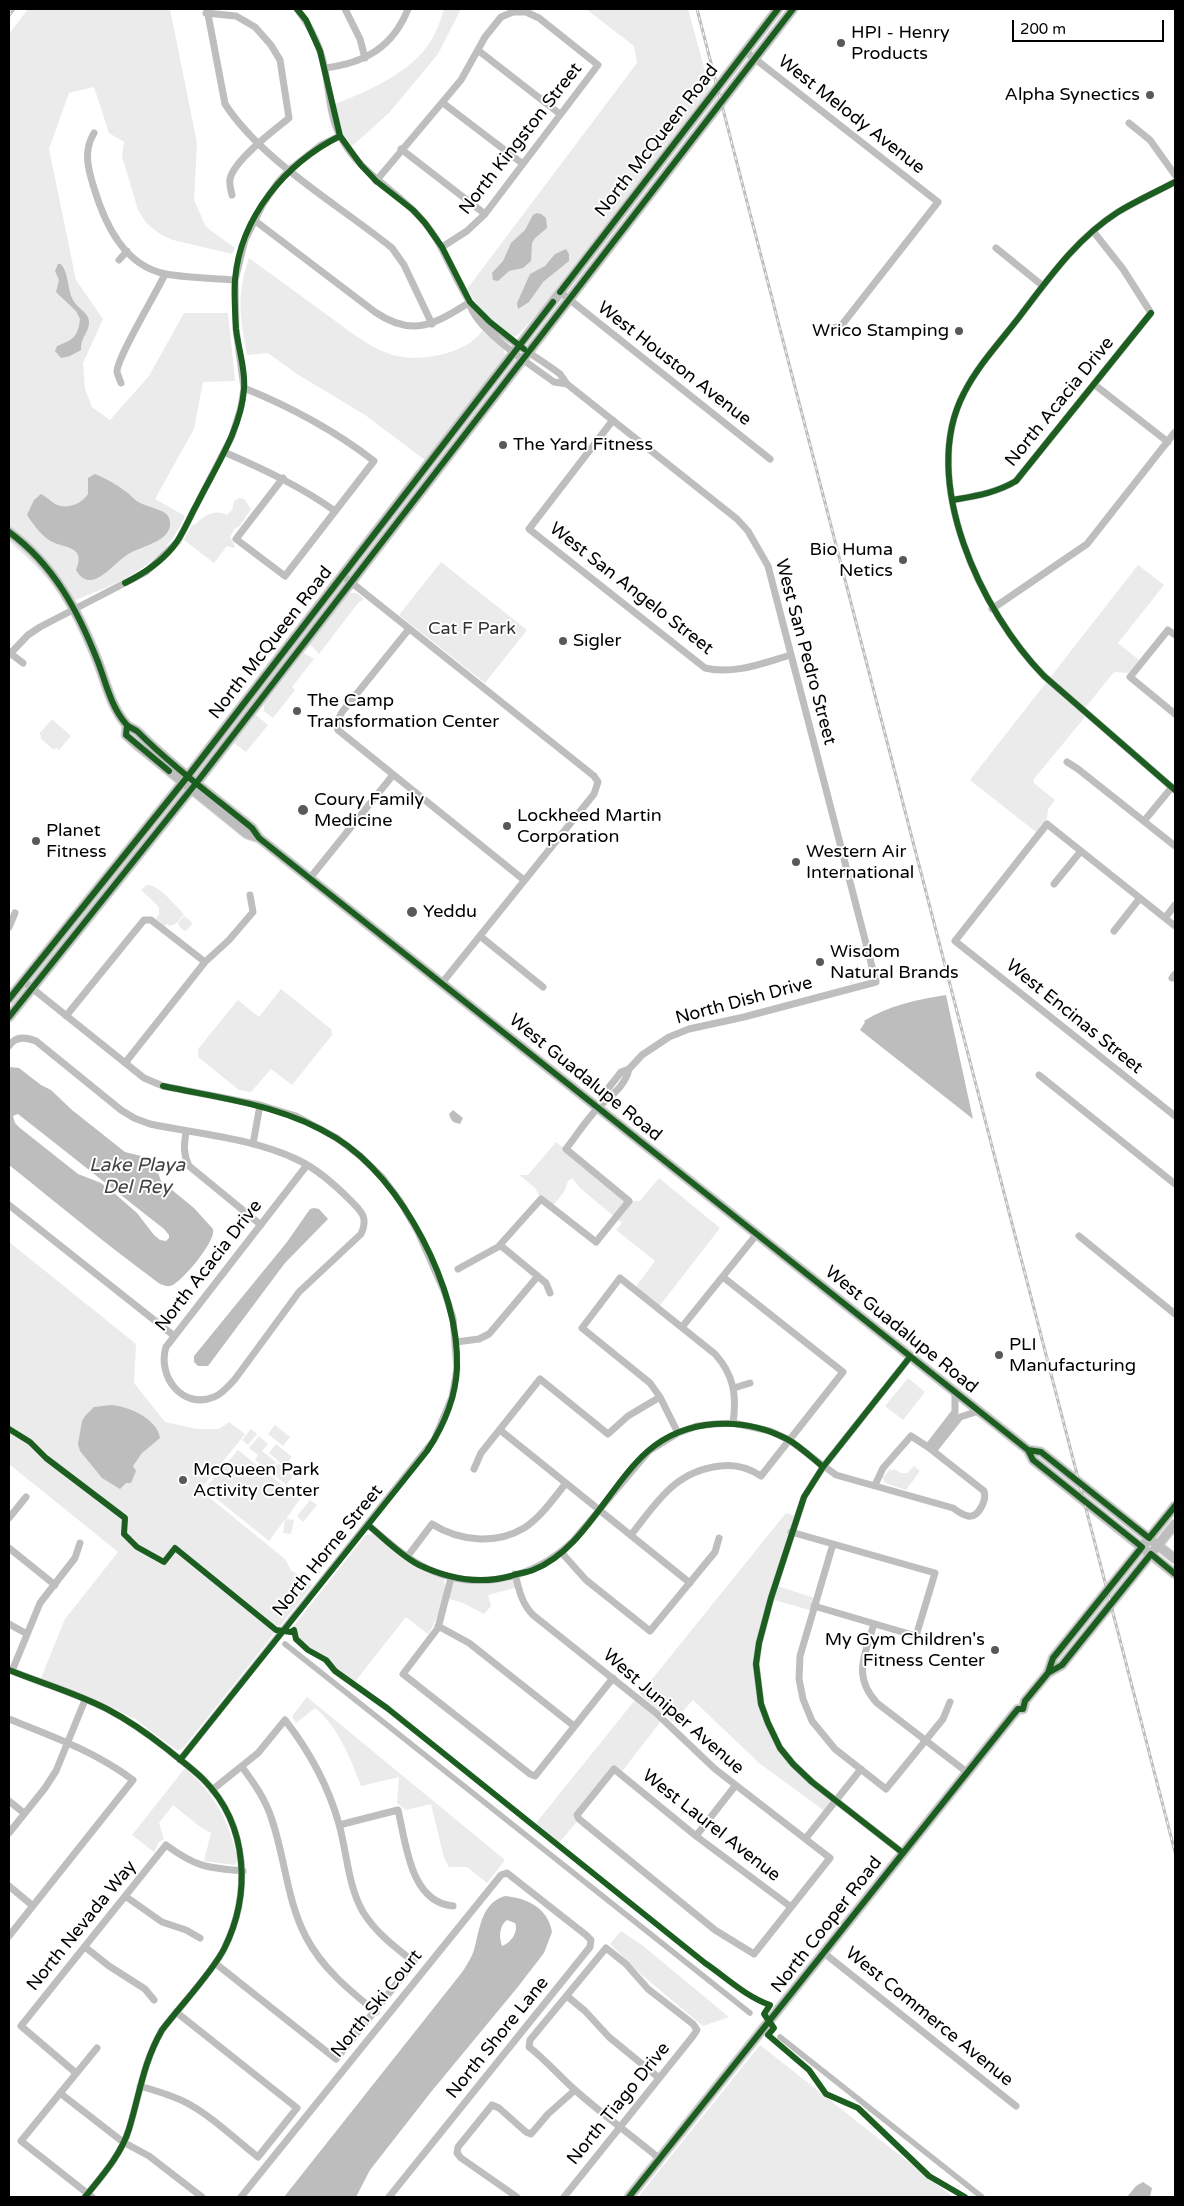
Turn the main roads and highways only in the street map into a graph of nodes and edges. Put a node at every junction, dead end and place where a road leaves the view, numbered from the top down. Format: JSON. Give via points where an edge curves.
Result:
{"nodes":[{"id":1,"x":778,"y":9,"type":"edge"},
{"id":2,"x":793,"y":9,"type":"edge"},
{"id":3,"x":647,"y":179,"type":"junction"},
{"id":4,"x":657,"y":186,"type":"junction"},
{"id":5,"x":9,"y":532,"type":"edge"},
{"id":6,"x":275,"y":662,"type":"junction"},
{"id":7,"x":284,"y":669,"type":"junction"},
{"id":8,"x":185,"y":779,"type":"junction"},
{"id":9,"x":194,"y":786,"type":"junction"},
{"id":10,"x":111,"y":871,"type":"junction"},
{"id":11,"x":106,"y":896,"type":"junction"},
{"id":12,"x":9,"y":999,"type":"edge"},
{"id":13,"x":9,"y":1017,"type":"edge"},
{"id":14,"x":1028,"y":1450,"type":"junction"},
{"id":15,"x":1175,"y":1506,"type":"edge"},
{"id":16,"x":1175,"y":1524,"type":"edge"},
{"id":17,"x":1150,"y":1538,"type":"junction"},
{"id":18,"x":1158,"y":1545,"type":"junction"},
{"id":19,"x":1142,"y":1547,"type":"junction"},
{"id":20,"x":1151,"y":1554,"type":"junction"},
{"id":21,"x":1175,"y":1559,"type":"edge"},
{"id":22,"x":1175,"y":1574,"type":"edge"},
{"id":23,"x":1048,"y":1673,"type":"junction"},
{"id":24,"x":628,"y":2197,"type":"edge"}],
"edges":[{"from":1,"to":3,"type":"main road","name":"North McQueen Road"},
{"from":2,"to":4,"type":"main road","name":"North McQueen Road"},
{"from":3,"to":4,"type":"main road"},
{"from":3,"to":6,"type":"main road","name":"North McQueen Road"},
{"from":4,"to":7,"type":"main road","name":"North McQueen Road"},
{"from":5,"to":8,"type":"main road","name":"West Guadalupe Road","via":[[55,577],[75,608],[112,701],[127,726],[126,735]]},
{"from":6,"to":7,"type":"main road"},
{"from":6,"to":8,"type":"main road","name":"North McQueen Road"},
{"from":7,"to":9,"type":"main road","name":"North McQueen Road"},
{"from":8,"to":9,"type":"main road","name":"West Guadalupe Road"},
{"from":8,"to":10,"type":"main road","name":"North McQueen Road"},
{"from":9,"to":11,"type":"main road","name":"North McQueen Road"},
{"from":9,"to":14,"type":"main road","name":"West Guadalupe Road","via":[[252,828],[260,838]]},
{"from":10,"to":11,"type":"main road","via":[[115,877],[107,887]]},
{"from":10,"to":12,"type":"main road","name":"North McQueen Road"},
{"from":11,"to":13,"type":"main road","name":"North McQueen Road"},
{"from":14,"to":17,"type":"main road","name":"West Guadalupe Road","via":[[1040,1452]]},
{"from":14,"to":19,"type":"main road","name":"West Guadalupe Road","via":[[1033,1460]]},
{"from":15,"to":17,"type":"main road","name":"North Cooper Road"},
{"from":16,"to":18,"type":"main road","name":"North Cooper Road"},
{"from":17,"to":18,"type":"main road","name":"West Guadalupe Road"},
{"from":17,"to":19,"type":"main road","name":"North Cooper Road"},
{"from":18,"to":20,"type":"main road","name":"North Cooper Road"},
{"from":18,"to":21,"type":"main road","name":"West Guadalupe Road"},
{"from":19,"to":20,"type":"main road","name":"West Guadalupe Road"},
{"from":19,"to":23,"type":"main road","name":"North Cooper Road","via":[[1053,1658]]},
{"from":20,"to":22,"type":"main road","name":"West Guadalupe Road"},
{"from":20,"to":23,"type":"main road","name":"North Cooper Road","via":[[1062,1665]]},
{"from":23,"to":24,"type":"main road","name":"North Cooper Road"}]}
